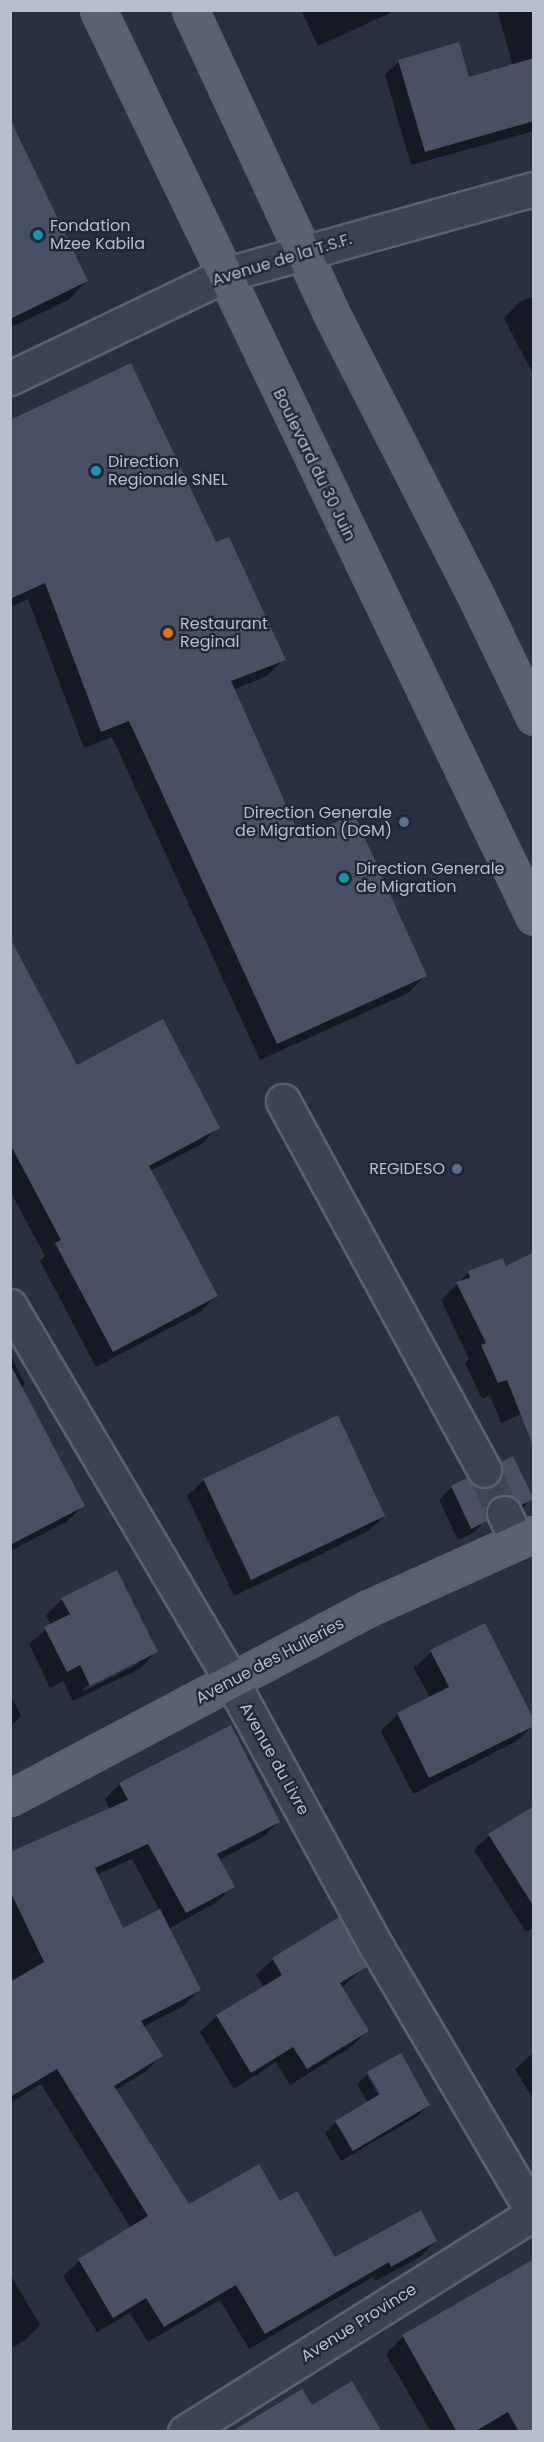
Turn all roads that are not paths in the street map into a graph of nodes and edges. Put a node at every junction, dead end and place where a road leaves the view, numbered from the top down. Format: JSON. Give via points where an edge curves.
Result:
{"nodes":[{"id":1,"x":98,"y":10,"type":"edge"},
{"id":2,"x":190,"y":10,"type":"edge"},
{"id":3,"x":534,"y":189,"type":"edge"},
{"id":4,"x":304,"y":252,"type":"junction"},
{"id":5,"x":227,"y":274,"type":"junction"},
{"id":6,"x":10,"y":378,"type":"edge"},
{"id":7,"x":534,"y":717,"type":"edge"},
{"id":8,"x":534,"y":917,"type":"edge"},
{"id":9,"x":283,"y":1101,"type":"dead end"},
{"id":10,"x":10,"y":1306,"type":"edge"},
{"id":11,"x":484,"y":1470,"type":"tunnel mouth"},
{"id":12,"x":518,"y":1529,"type":"edge"},
{"id":13,"x":232,"y":1682,"type":"junction"},
{"id":14,"x":10,"y":1798,"type":"edge"},
{"id":15,"x":533,"y":2214,"type":"edge"},
{"id":16,"x":185,"y":2432,"type":"edge"}],
"edges":[{"from":1,"to":5,"type":"main road","name":"Boulevard du 30 Juin"},
{"from":2,"to":4,"type":"main road"},
{"from":3,"to":4,"type":"street","name":"Avenue de la T.S.F."},
{"from":4,"to":5,"type":"street","name":"Avenue de la T.S.F."},
{"from":4,"to":7,"type":"main road"},
{"from":5,"to":6,"type":"street","name":"Avenue de la T.S.F."},
{"from":5,"to":8,"type":"main road","name":"Boulevard du 30 Juin","via":[[258,348]]},
{"from":9,"to":11,"type":"street"},
{"from":10,"to":13,"type":"street","name":"Avenue du Livre"},
{"from":12,"to":13,"type":"main road","name":"Avenue des Huileries"},
{"from":13,"to":14,"type":"main road","name":"Avenue des Huileries"},
{"from":13,"to":15,"type":"street","name":"Avenue du Livre","via":[[375,1944]]},
{"from":15,"to":16,"type":"street","name":"Avenue Province"}]}
